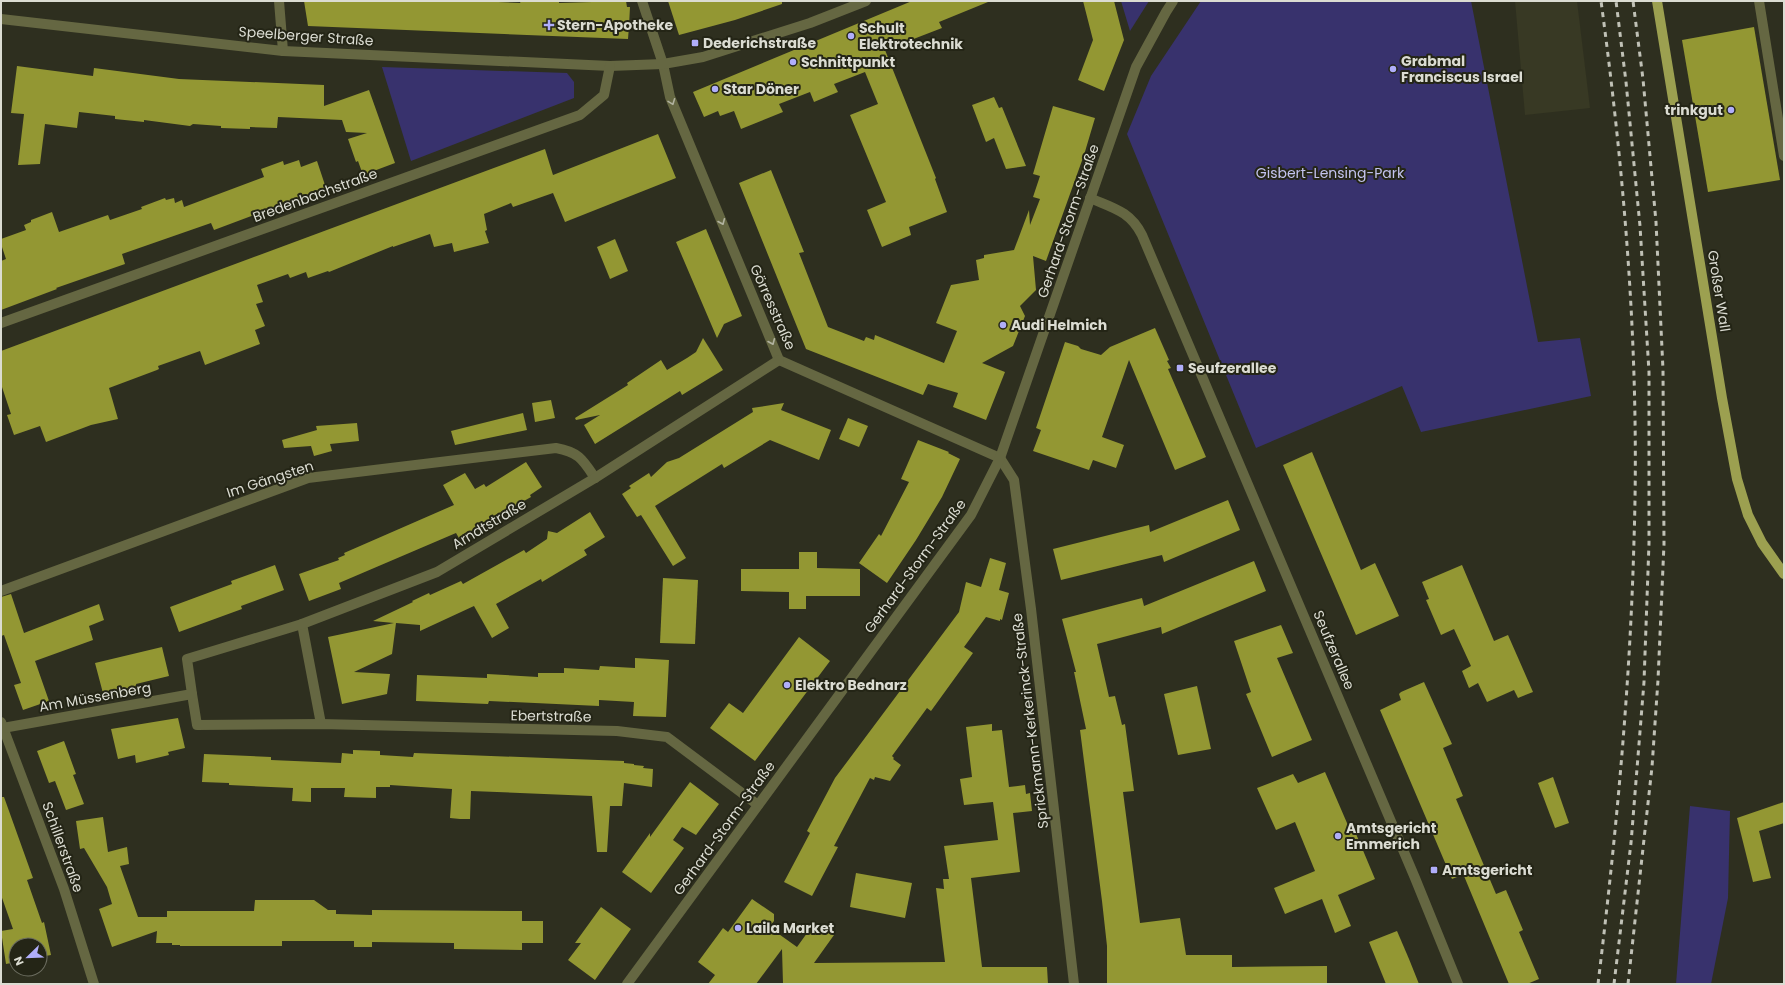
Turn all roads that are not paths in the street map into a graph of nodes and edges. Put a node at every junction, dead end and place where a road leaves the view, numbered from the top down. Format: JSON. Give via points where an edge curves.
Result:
{"nodes":[{"id":1,"x":279,"y":1,"type":"edge"},
{"id":2,"x":642,"y":1,"type":"edge"},
{"id":3,"x":866,"y":1,"type":"edge"},
{"id":4,"x":1173,"y":1,"type":"edge"},
{"id":5,"x":1657,"y":1,"type":"edge"},
{"id":6,"x":1759,"y":1,"type":"edge"},
{"id":7,"x":1,"y":19,"type":"edge"},
{"id":8,"x":283,"y":51,"type":"junction"},
{"id":9,"x":663,"y":64,"type":"junction"},
{"id":10,"x":610,"y":66,"type":"junction"},
{"id":11,"x":1784,"y":156,"type":"edge"},
{"id":12,"x":1090,"y":198,"type":"junction"},
{"id":13,"x":1,"y":323,"type":"edge"},
{"id":14,"x":779,"y":360,"type":"junction"},
{"id":15,"x":1000,"y":458,"type":"junction"},
{"id":16,"x":595,"y":478,"type":"junction"},
{"id":17,"x":1784,"y":574,"type":"edge"},
{"id":18,"x":1,"y":591,"type":"edge"},
{"id":19,"x":302,"y":624,"type":"junction"},
{"id":20,"x":192,"y":694,"type":"junction"},
{"id":21,"x":321,"y":724,"type":"junction"},
{"id":22,"x":2,"y":725,"type":"edge"},
{"id":23,"x":758,"y":805,"type":"junction"},
{"id":24,"x":94,"y":984,"type":"edge"},
{"id":25,"x":627,"y":984,"type":"edge"},
{"id":26,"x":1074,"y":984,"type":"edge"},
{"id":27,"x":1458,"y":984,"type":"edge"}],
"edges":[{"from":1,"to":8,"type":"street"},
{"from":2,"to":9,"type":"street","name":"Görresstraße"},
{"from":3,"to":9,"type":"street","via":[[810,23],[703,57]]},
{"from":4,"to":12,"type":"street","name":"Gerhard-Storm-Straße","via":[[1136,67]]},
{"from":5,"to":17,"type":"main road","name":"Großer Wall","via":[[1736,479],[1748,515],[1762,543]]},
{"from":6,"to":11,"type":"street"},
{"from":7,"to":8,"type":"street","name":"Speelberger Straße"},
{"from":8,"to":10,"type":"street","name":"Speelberger Straße"},
{"from":9,"to":10,"type":"street"},
{"from":9,"to":14,"type":"street","name":"Görresstraße","one_way":true,"via":[[670,97]]},
{"from":10,"to":13,"type":"street","name":"Bredenbachstraße","via":[[604,95],[580,115]]},
{"from":12,"to":15,"type":"street","name":"Gerhard-Storm-Straße"},
{"from":12,"to":27,"type":"street","name":"Seufzerallee","via":[[1122,212],[1136,223],[1142,235],[1397,834]]},
{"from":14,"to":15,"type":"street","name":"Görresstraße"},
{"from":14,"to":16,"type":"street","name":"Arndtstraße"},
{"from":15,"to":23,"type":"street","name":"Gerhard-Storm-Straße","via":[[972,515]]},
{"from":15,"to":26,"type":"street","name":"Sprickmann-Kerkerinck-Straße","via":[[1014,480]]},
{"from":16,"to":18,"type":"street","name":"Im Gängsten","via":[[581,458],[568,450],[556,448],[308,478]]},
{"from":16,"to":19,"type":"street","name":"Arndtstraße","via":[[437,572]]},
{"from":19,"to":20,"type":"street","name":"Arndtstraße","via":[[187,659]]},
{"from":19,"to":21,"type":"street"},
{"from":20,"to":21,"type":"street","name":"Ebertstraße","via":[[197,725]]},
{"from":20,"to":22,"type":"street","name":"Am Müssenberg"},
{"from":21,"to":23,"type":"street","name":"Ebertstraße","via":[[617,731],[667,737]]},
{"from":22,"to":24,"type":"street","name":"Schillerstraße","via":[[64,888]]},
{"from":23,"to":25,"type":"street","name":"Gerhard-Storm-Straße"}]}
